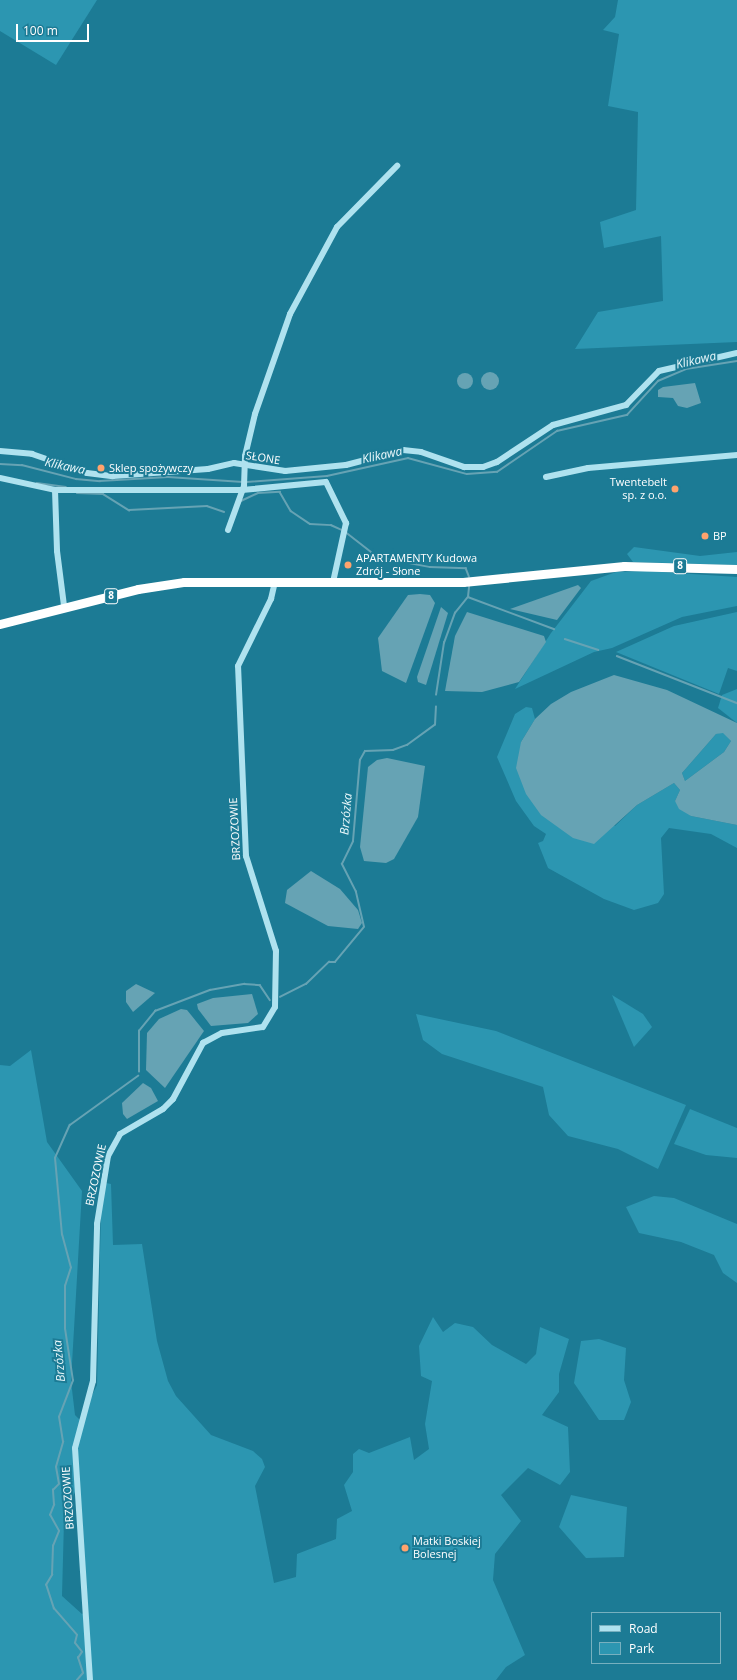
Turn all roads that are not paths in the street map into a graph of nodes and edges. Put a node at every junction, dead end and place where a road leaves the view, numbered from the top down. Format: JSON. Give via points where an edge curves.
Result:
{"nodes":[{"id":1,"x":397,"y":166,"type":"dead end"},
{"id":2,"x":737,"y":353,"type":"edge"},
{"id":3,"x":0,"y":451,"type":"edge"},
{"id":4,"x":737,"y":454,"type":"edge"},
{"id":5,"x":244,"y":464,"type":"junction"},
{"id":6,"x":546,"y":477,"type":"dead end"},
{"id":7,"x":0,"y":478,"type":"edge"},
{"id":8,"x":243,"y":488,"type":"junction"},
{"id":9,"x":55,"y":490,"type":"junction"},
{"id":10,"x":228,"y":530,"type":"dead end"},
{"id":11,"x":737,"y":569,"type":"edge"},
{"id":12,"x":275,"y":582,"type":"junction"},
{"id":13,"x":333,"y":582,"type":"junction"},
{"id":14,"x":64,"y":606,"type":"junction"},
{"id":15,"x":0,"y":624,"type":"edge"},
{"id":16,"x":90,"y":1680,"type":"edge"}],
"edges":[{"from":1,"to":5,"type":"street","via":[[336,227],[293,308],[260,399]]},
{"from":2,"to":5,"type":"street","name":"SŁONE","via":[[659,371],[626,405],[553,425],[488,466],[464,467],[421,452],[403,450],[336,466],[271,472]]},
{"from":3,"to":5,"type":"street","name":"SŁONE","via":[[38,456],[87,473],[114,476]]},
{"from":4,"to":6,"type":"street","via":[[588,468]]},
{"from":5,"to":8,"type":"street","via":[[246,475]]},
{"from":7,"to":9,"type":"street"},
{"from":8,"to":9,"type":"street"},
{"from":8,"to":10,"type":"street"},
{"from":8,"to":13,"type":"street","via":[[326,482],[346,523]]},
{"from":9,"to":14,"type":"street","via":[[57,551]]},
{"from":11,"to":13,"type":"highway","number":"8","via":[[647,566],[468,582]]},
{"from":12,"to":13,"type":"highway","number":"8"},
{"from":12,"to":14,"type":"highway","number":"8","via":[[168,584]]},
{"from":12,"to":16,"type":"street","name":"BRZOZOWIE","via":[[271,599],[238,666],[246,856],[276,952],[275,1007],[262,1026],[222,1034],[203,1043],[173,1099],[163,1109],[120,1134],[108,1156],[97,1224],[93,1380],[75,1448]]},
{"from":14,"to":15,"type":"highway","number":"8"}]}
